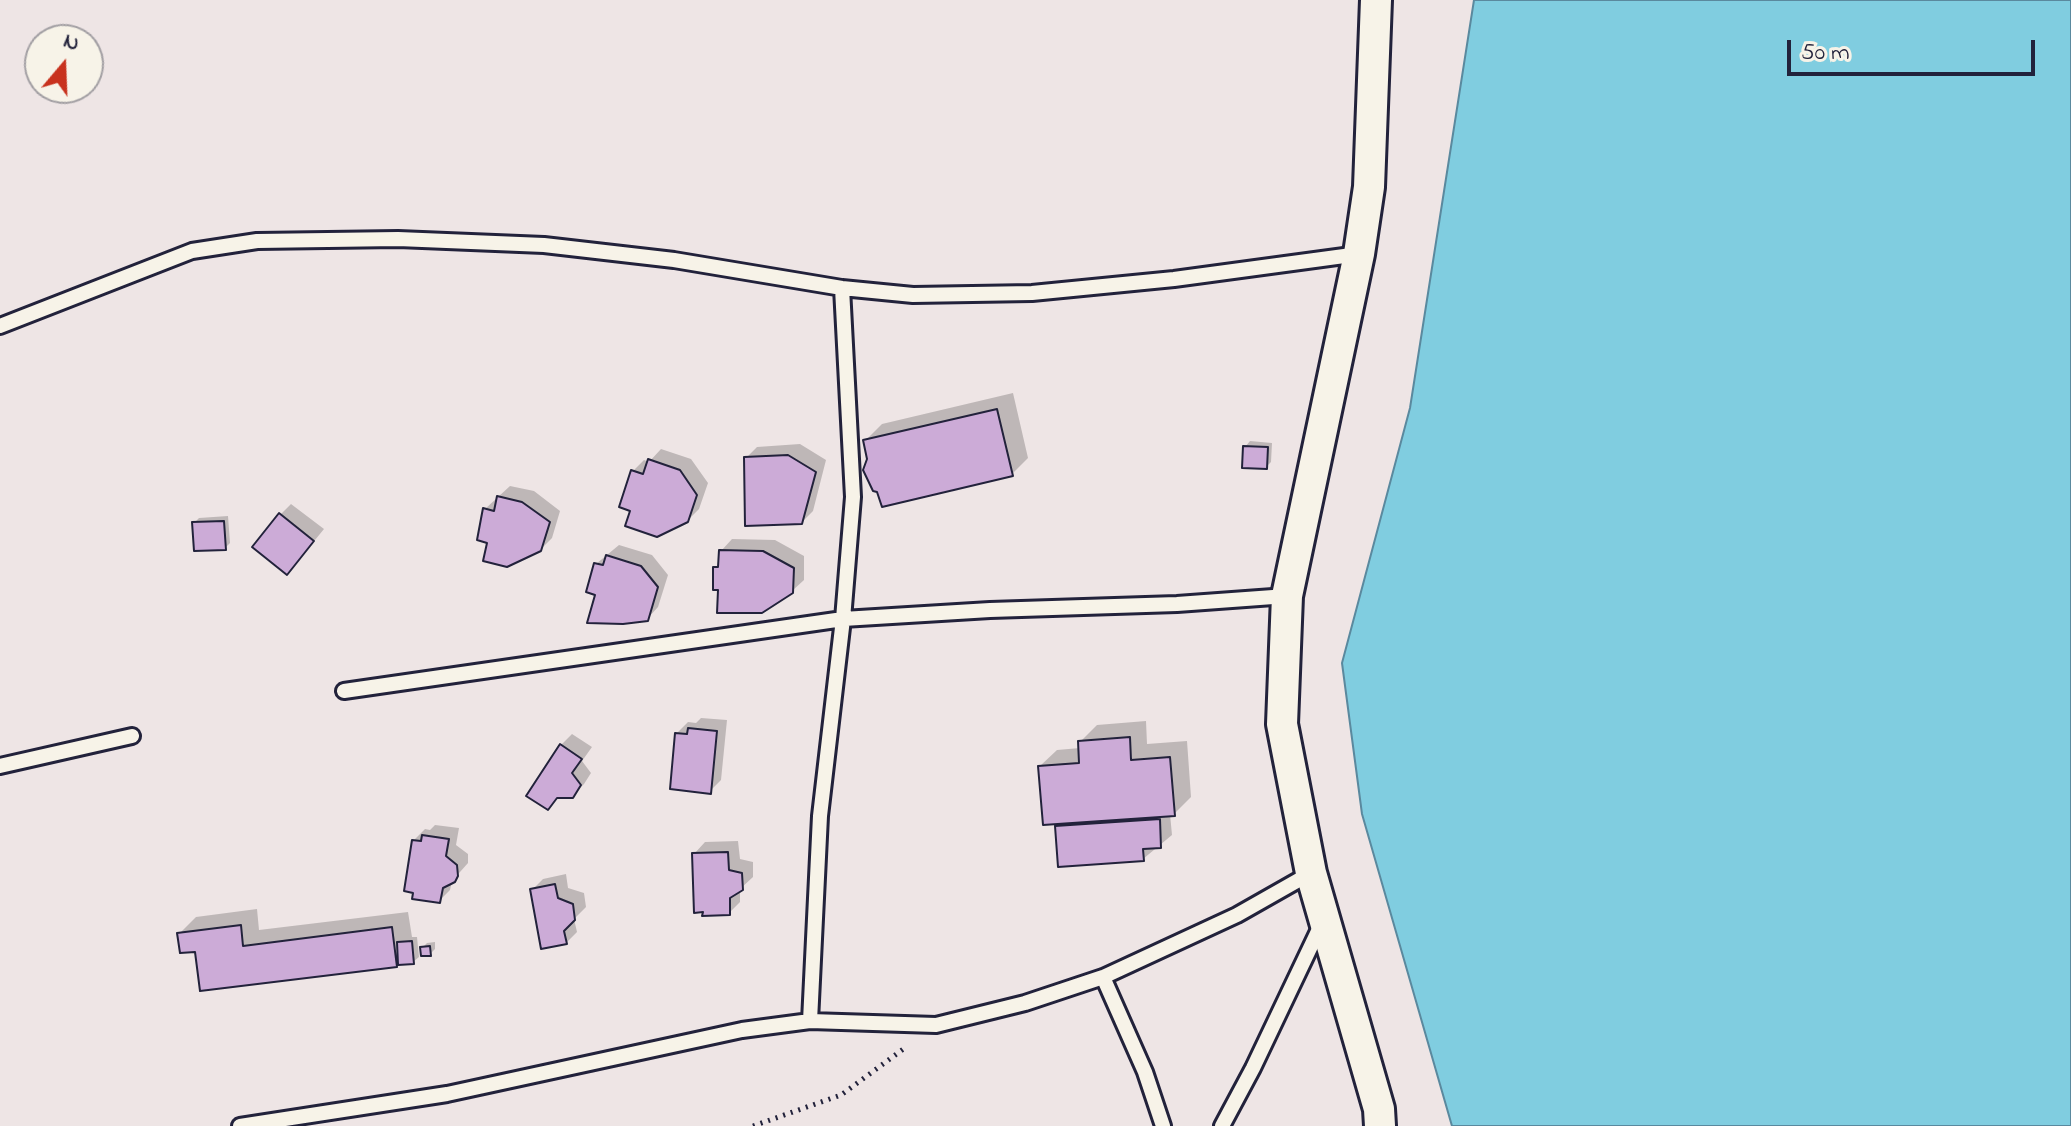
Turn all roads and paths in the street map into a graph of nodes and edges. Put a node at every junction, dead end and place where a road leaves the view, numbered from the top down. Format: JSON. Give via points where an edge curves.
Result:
{"nodes":[{"id":1,"x":1376,"y":0,"type":"edge"},
{"id":2,"x":1359,"y":254,"type":"junction"},
{"id":3,"x":842,"y":288,"type":"junction"},
{"id":4,"x":0,"y":326,"type":"edge"},
{"id":5,"x":1287,"y":596,"type":"junction"},
{"id":6,"x":843,"y":619,"type":"junction"},
{"id":7,"x":344,"y":691,"type":"dead end"},
{"id":8,"x":132,"y":736,"type":"dead end"},
{"id":9,"x":0,"y":766,"type":"edge"},
{"id":10,"x":1311,"y":873,"type":"junction"},
{"id":11,"x":1325,"y":917,"type":"junction"},
{"id":12,"x":1103,"y":977,"type":"junction"},
{"id":13,"x":810,"y":1021,"type":"junction"},
{"id":14,"x":936,"y":1025,"type":"junction"},
{"id":15,"x":240,"y":1126,"type":"edge"},
{"id":16,"x":753,"y":1126,"type":"edge"},
{"id":17,"x":1163,"y":1126,"type":"edge"},
{"id":18,"x":1222,"y":1126,"type":"edge"},
{"id":19,"x":1380,"y":1126,"type":"edge"}],
"edges":[{"from":1,"to":2,"type":"street","via":[[1369,187]]},
{"from":2,"to":3,"type":"lane","via":[[1032,293],[913,295]]},
{"from":2,"to":5,"type":"street"},
{"from":3,"to":4,"type":"lane","via":[[544,245],[257,241],[192,251]]},
{"from":3,"to":6,"type":"lane","via":[[853,497]]},
{"from":5,"to":6,"type":"lane"},
{"from":5,"to":10,"type":"street","via":[[1282,724]]},
{"from":6,"to":7,"type":"lane"},
{"from":6,"to":13,"type":"lane","via":[[820,816]]},
{"from":8,"to":9,"type":"lane"},
{"from":10,"to":11,"type":"street"},
{"from":10,"to":12,"type":"lane","via":[[1237,915]]},
{"from":11,"to":18,"type":"lane"},
{"from":11,"to":19,"type":"street"},
{"from":12,"to":14,"type":"lane"},
{"from":12,"to":17,"type":"lane"},
{"from":13,"to":14,"type":"lane"},
{"from":13,"to":15,"type":"lane","via":[[742,1030],[447,1094]]},
{"from":14,"to":16,"type":"path","via":[[841,1095]]}]}
